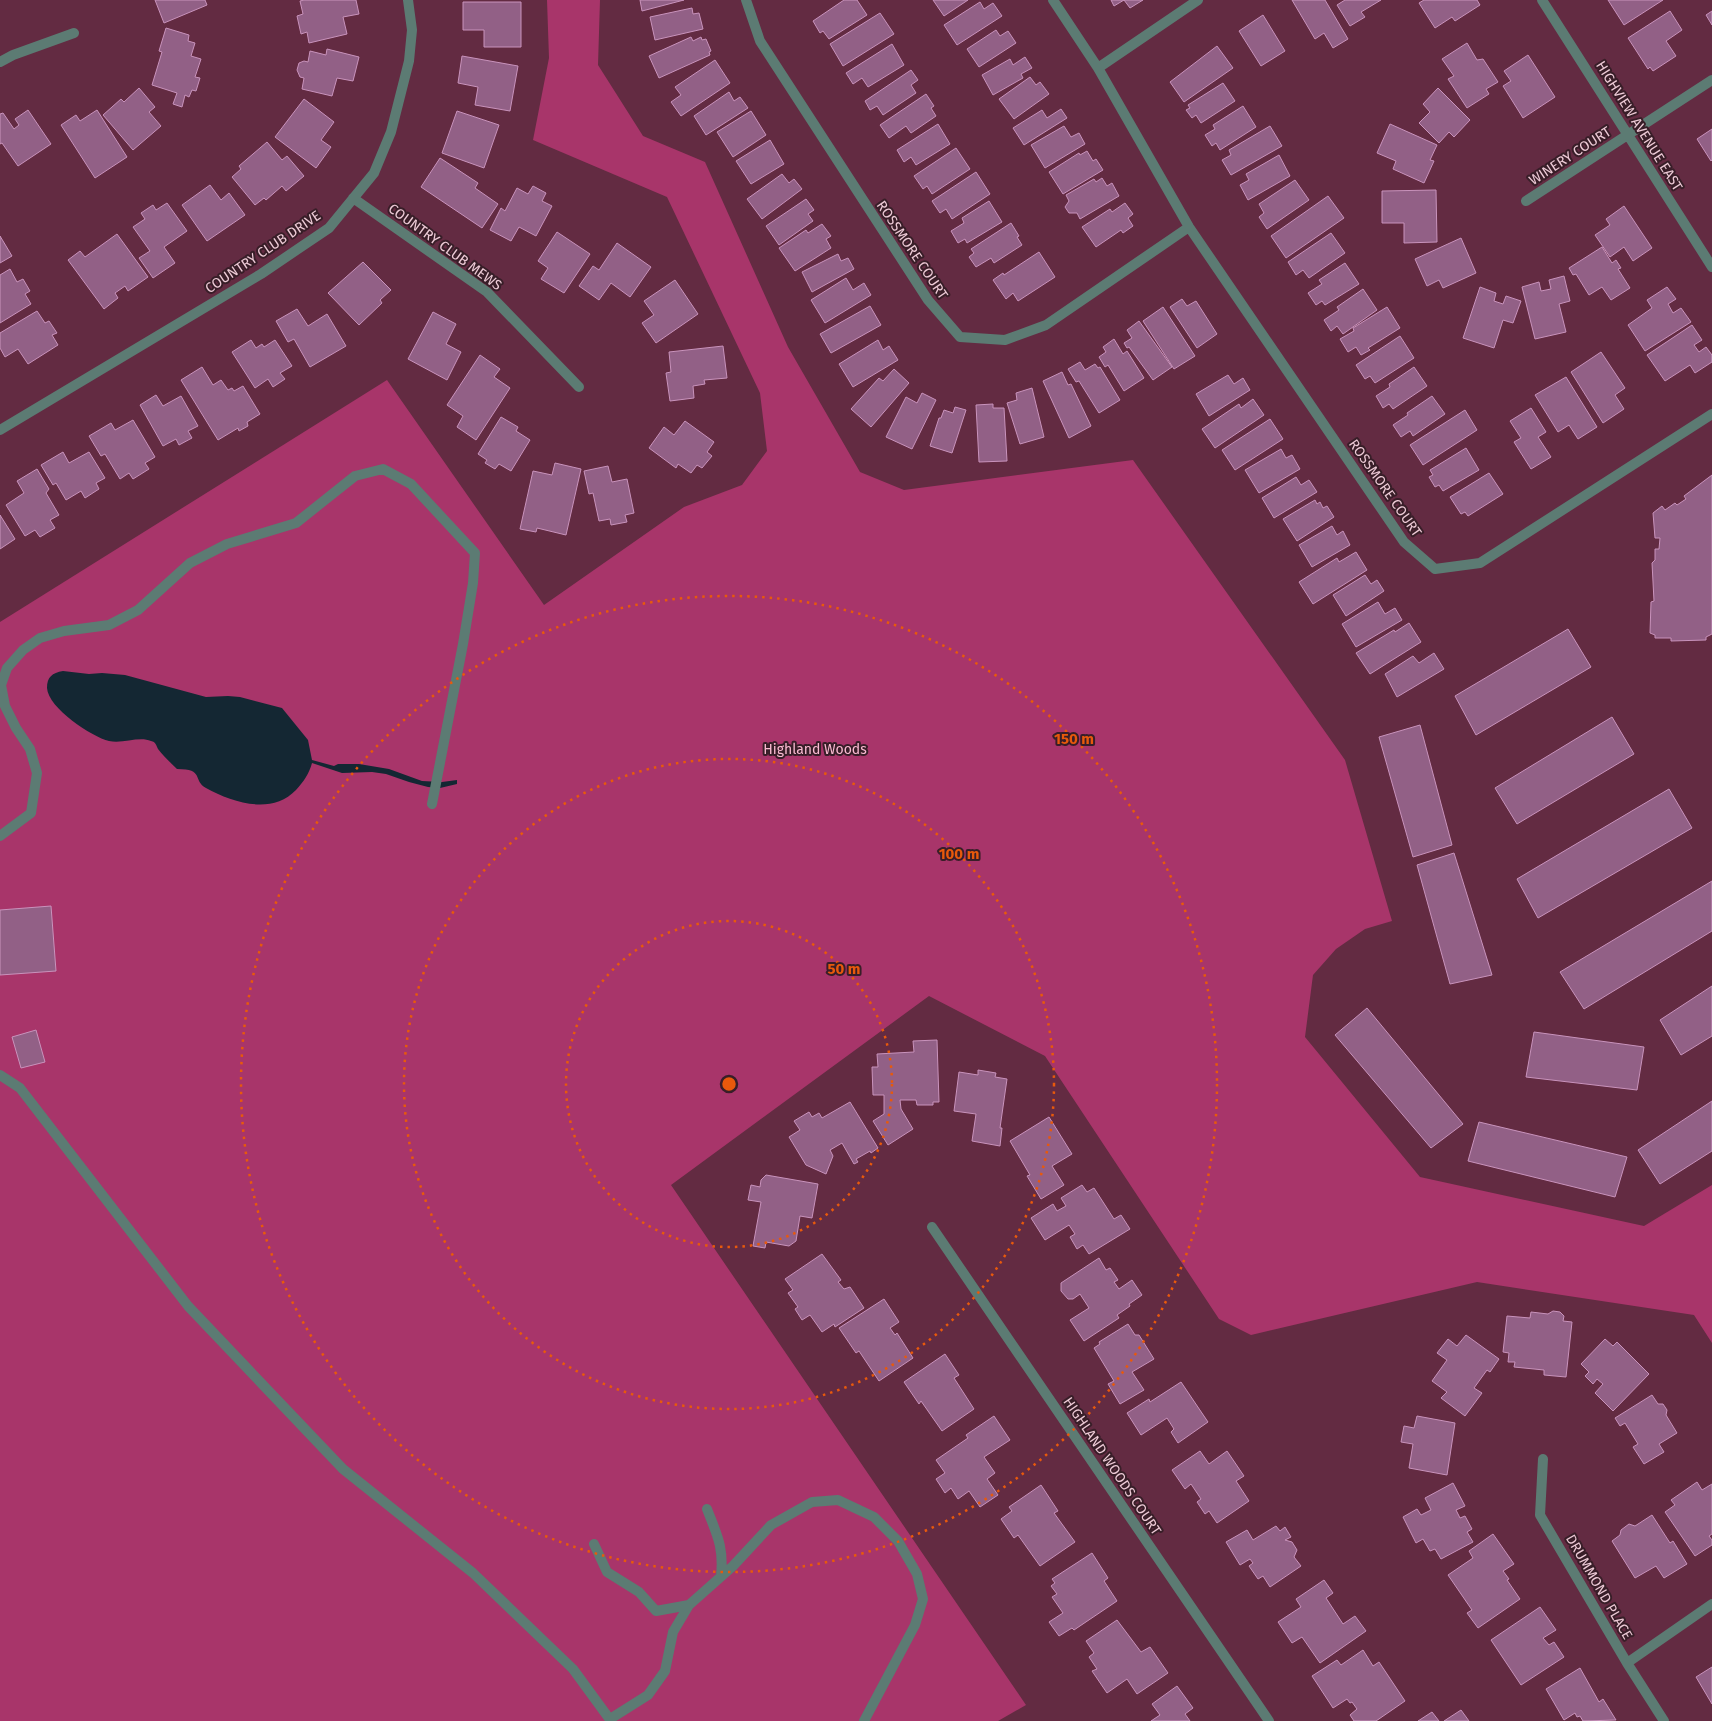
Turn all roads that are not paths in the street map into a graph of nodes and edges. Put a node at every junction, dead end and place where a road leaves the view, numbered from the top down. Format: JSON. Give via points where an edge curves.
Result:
{"nodes":[{"id":1,"x":408,"y":0,"type":"edge"},
{"id":2,"x":746,"y":0,"type":"edge"},
{"id":3,"x":1053,"y":0,"type":"edge"},
{"id":4,"x":1198,"y":0,"type":"edge"},
{"id":5,"x":1542,"y":0,"type":"edge"},
{"id":6,"x":74,"y":33,"type":"dead end"},
{"id":7,"x":0,"y":62,"type":"edge"},
{"id":8,"x":1098,"y":68,"type":"junction"},
{"id":9,"x":1712,"y":80,"type":"edge"},
{"id":10,"x":1628,"y":134,"type":"junction"},
{"id":11,"x":354,"y":198,"type":"junction"},
{"id":12,"x":1526,"y":201,"type":"dead end"},
{"id":13,"x":1190,"y":227,"type":"junction"},
{"id":14,"x":1712,"y":268,"type":"edge"},
{"id":15,"x":579,"y":387,"type":"dead end"},
{"id":16,"x":1712,"y":414,"type":"edge"},
{"id":17,"x":0,"y":430,"type":"edge"},
{"id":18,"x":432,"y":804,"type":"dead end"},
{"id":19,"x":0,"y":836,"type":"edge"},
{"id":20,"x":0,"y":1075,"type":"edge"},
{"id":21,"x":932,"y":1227,"type":"dead end"},
{"id":22,"x":1543,"y":1459,"type":"dead end"},
{"id":23,"x":707,"y":1509,"type":"dead end"},
{"id":24,"x":594,"y":1544,"type":"dead end"},
{"id":25,"x":721,"y":1576,"type":"junction"},
{"id":26,"x":1712,"y":1604,"type":"edge"},
{"id":27,"x":689,"y":1605,"type":"junction"},
{"id":28,"x":1627,"y":1663,"type":"junction"},
{"id":29,"x":610,"y":1720,"type":"edge"},
{"id":30,"x":864,"y":1721,"type":"edge"},
{"id":31,"x":1269,"y":1721,"type":"edge"},
{"id":32,"x":1664,"y":1721,"type":"edge"}],
"edges":[{"from":1,"to":11,"type":"street","name":"COUNTRY CLUB DRIVE","via":[[412,30],[402,93],[391,132],[374,173]]},
{"from":2,"to":13,"type":"street","name":"ROSSMORE COURT","via":[[760,41],[928,300],[960,337],[1005,340],[1046,325]]},
{"from":3,"to":8,"type":"street","name":"ROSSMORE COURT"},
{"from":4,"to":8,"type":"street"},
{"from":5,"to":10,"type":"street","name":"HIGHVIEW AVENUE EAST"},
{"from":6,"to":7,"type":"street"},
{"from":8,"to":13,"type":"street","name":"ROSSMORE COURT"},
{"from":9,"to":10,"type":"street","name":"WINERY COURT"},
{"from":10,"to":12,"type":"street","name":"WINERY COURT"},
{"from":10,"to":14,"type":"street","name":"HIGHVIEW AVENUE EAST"},
{"from":11,"to":15,"type":"street","name":"COUNTRY CLUB MEWS","via":[[487,292]]},
{"from":11,"to":17,"type":"street","name":"COUNTRY CLUB DRIVE","via":[[328,228],[262,274]]},
{"from":13,"to":16,"type":"street","name":"ROSSMORE COURT","via":[[1404,542],[1436,569],[1480,563]]},
{"from":18,"to":19,"type":"street","via":[[473,583],[475,553],[411,484],[383,469],[355,476],[296,523],[226,544],[190,563],[138,610],[109,625],[64,631],[40,638],[23,650],[7,668],[1,685],[5,706],[30,749],[37,773],[31,813]]},
{"from":20,"to":29,"type":"street","via":[[20,1088],[201,1320],[343,1468],[473,1573],[573,1669]]},
{"from":21,"to":31,"type":"street","name":"HIGHLAND WOODS COURT"},
{"from":22,"to":28,"type":"street","name":"DRUMMOND PLACE","via":[[1540,1515]]},
{"from":23,"to":25,"type":"street","via":[[720,1542],[723,1558]]},
{"from":24,"to":27,"type":"street","via":[[607,1572],[639,1592],[656,1612]]},
{"from":25,"to":27,"type":"street"},
{"from":25,"to":30,"type":"street","via":[[771,1525],[812,1502],[838,1500],[874,1517],[898,1541],[917,1574],[923,1599],[915,1625]]},
{"from":26,"to":28,"type":"street"},
{"from":27,"to":29,"type":"street","via":[[673,1632],[665,1670],[648,1695]]},
{"from":28,"to":32,"type":"street","name":"DRUMMOND PLACE"}]}
